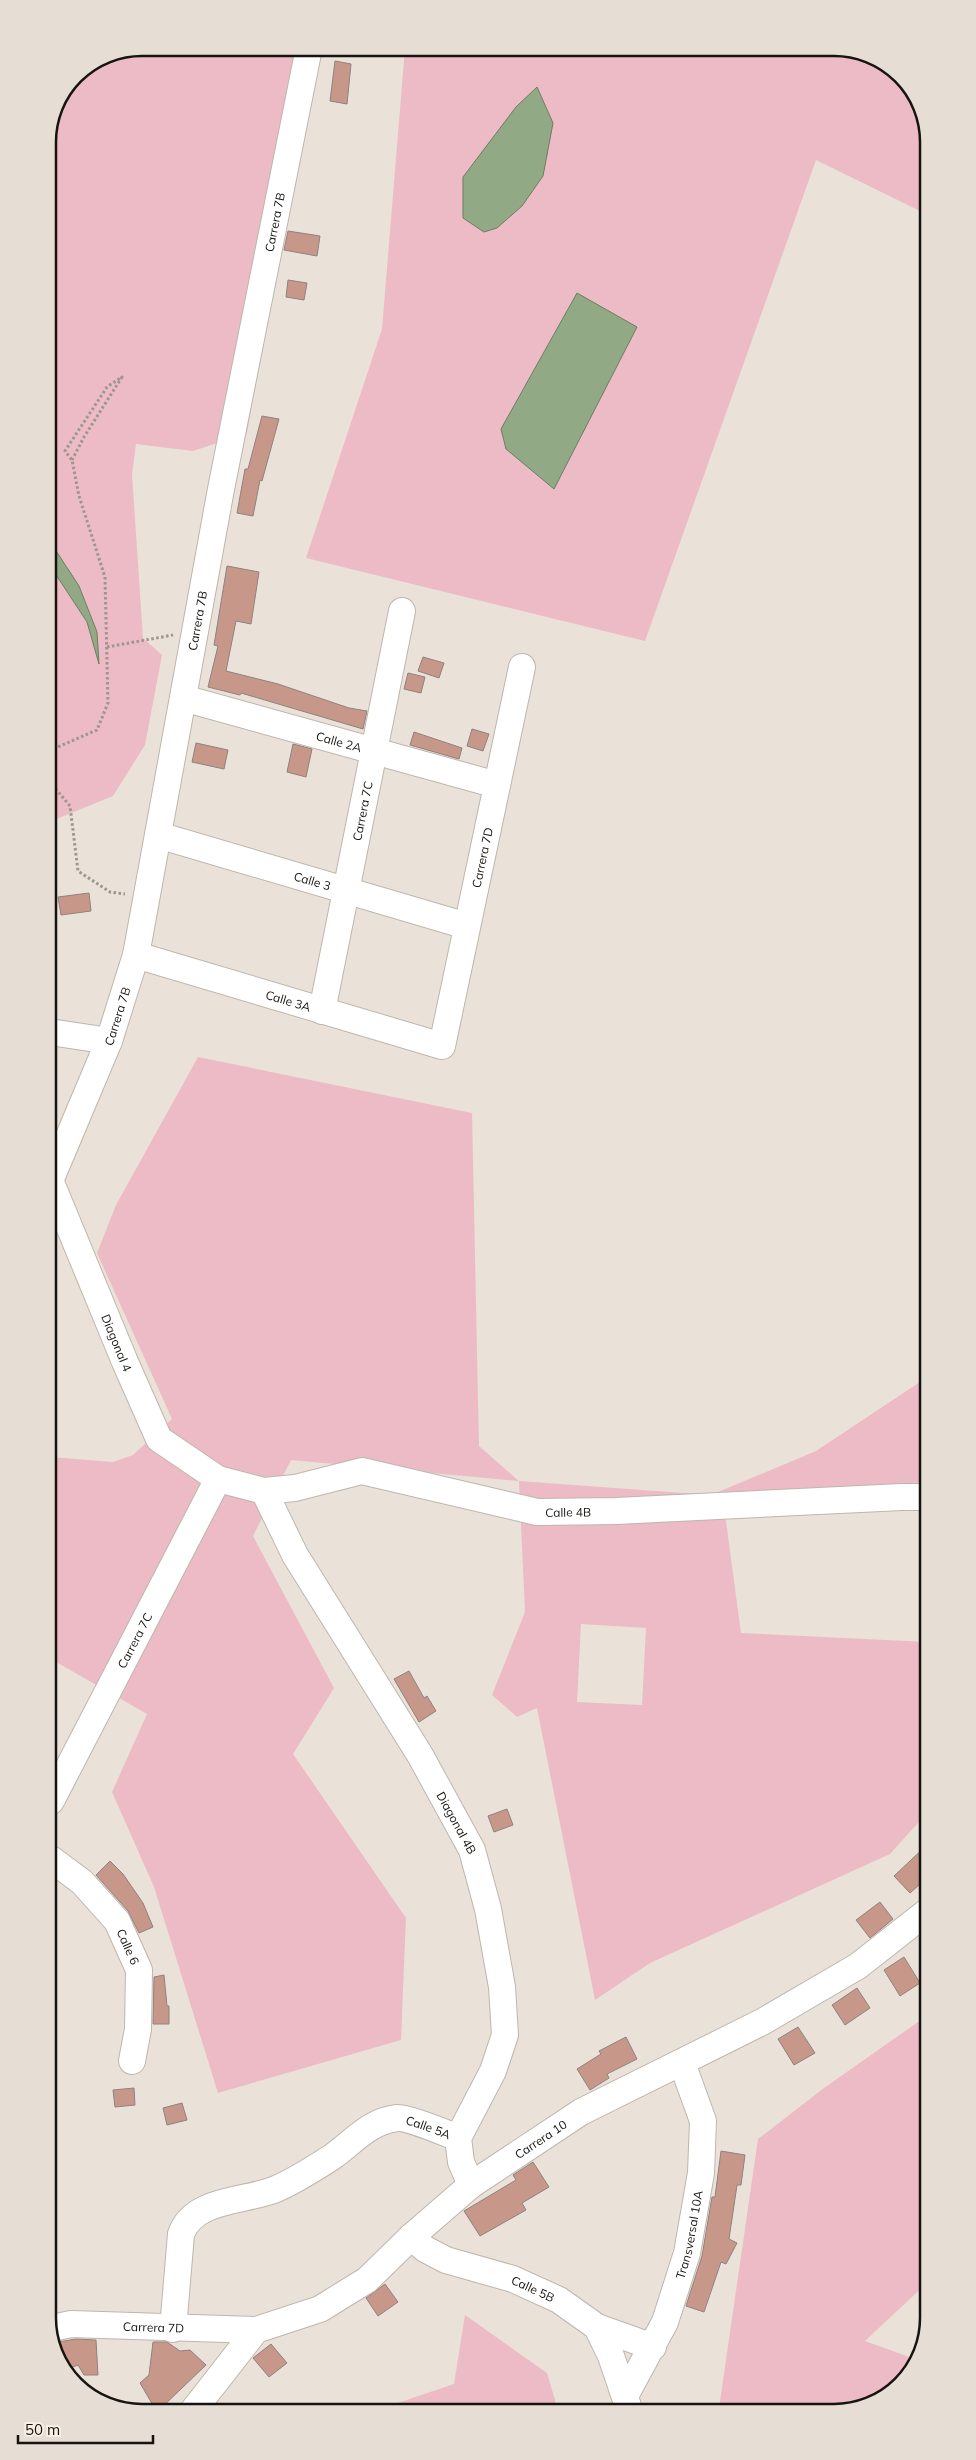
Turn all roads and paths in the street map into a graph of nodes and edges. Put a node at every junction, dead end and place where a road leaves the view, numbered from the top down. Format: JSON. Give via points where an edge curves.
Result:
{"nodes":[{"id":1,"x":307,"y":56,"type":"edge"},
{"id":2,"x":72,"y":460,"type":"junction"},
{"id":3,"x":402,"y":611,"type":"dead end"},
{"id":4,"x":195,"y":632,"type":"junction"},
{"id":5,"x":107,"y":647,"type":"junction"},
{"id":6,"x":522,"y":667,"type":"dead end"},
{"id":7,"x":183,"y":698,"type":"junction"},
{"id":8,"x":56,"y":749,"type":"edge"},
{"id":9,"x":374,"y":751,"type":"junction"},
{"id":10,"x":497,"y":785,"type":"junction"},
{"id":11,"x":56,"y":789,"type":"edge"},
{"id":12,"x":158,"y":835,"type":"junction"},
{"id":13,"x":346,"y":890,"type":"junction"},
{"id":14,"x":146,"y":898,"type":"junction"},
{"id":15,"x":467,"y":926,"type":"junction"},
{"id":16,"x":136,"y":955,"type":"junction"},
{"id":17,"x":322,"y":1011,"type":"junction"},
{"id":18,"x":56,"y":1033,"type":"edge"},
{"id":19,"x":110,"y":1041,"type":"junction"},
{"id":20,"x":442,"y":1046,"type":"joint"},
{"id":21,"x":56,"y":1166,"type":"edge"},
{"id":22,"x":56,"y":1195,"type":"edge"},
{"id":23,"x":218,"y":1479,"type":"junction"},
{"id":24,"x":264,"y":1491,"type":"junction"},
{"id":25,"x":920,"y":1497,"type":"edge"},
{"id":26,"x":56,"y":1790,"type":"edge"},
{"id":27,"x":56,"y":1863,"type":"edge"},
{"id":28,"x":920,"y":1916,"type":"edge"},
{"id":29,"x":132,"y":2062,"type":"dead end"},
{"id":30,"x":682,"y":2063,"type":"junction"},
{"id":31,"x":458,"y":2138,"type":"junction"},
{"id":32,"x":471,"y":2185,"type":"junction"},
{"id":33,"x":411,"y":2237,"type":"junction"},
{"id":34,"x":57,"y":2327,"type":"edge"},
{"id":35,"x":597,"y":2327,"type":"junction"},
{"id":36,"x":173,"y":2329,"type":"junction"},
{"id":37,"x":256,"y":2330,"type":"junction"},
{"id":38,"x":653,"y":2347,"type":"junction"},
{"id":39,"x":627,"y":2403,"type":"edge"},
{"id":40,"x":198,"y":2404,"type":"edge"}],
"edges":[{"from":1,"to":4,"type":"street","name":"Carrera 7B"},
{"from":2,"to":2,"type":"path","via":[[84,437],[122,378],[107,387],[65,451]]},
{"from":2,"to":5,"type":"path","via":[[79,496],[105,577]]},
{"from":3,"to":9,"type":"street","name":"Carrera 7C"},
{"from":4,"to":5,"type":"path"},
{"from":4,"to":7,"type":"street","name":"Carrera 7B"},
{"from":5,"to":8,"type":"path","via":[[108,703],[96,730]]},
{"from":6,"to":10,"type":"street","name":"Carrera 7D"},
{"from":7,"to":9,"type":"street","name":"Calle 2A"},
{"from":7,"to":12,"type":"street","name":"Carrera 7B"},
{"from":9,"to":10,"type":"street","name":"Calle 2A"},
{"from":9,"to":13,"type":"street","name":"Carrera 7C"},
{"from":10,"to":15,"type":"street","name":"Carrera 7D"},
{"from":11,"to":14,"type":"path","via":[[70,806],[78,871],[110,892]]},
{"from":12,"to":13,"type":"street","name":"Calle 3"},
{"from":12,"to":14,"type":"street","name":"Carrera 7B"},
{"from":13,"to":15,"type":"street","name":"Calle 3"},
{"from":13,"to":17,"type":"street","name":"Carrera 7C"},
{"from":14,"to":16,"type":"street","name":"Carrera 7B"},
{"from":15,"to":20,"type":"street","name":"Carrera 7D"},
{"from":16,"to":17,"type":"street","name":"Calle 3A"},
{"from":16,"to":19,"type":"street","name":"Carrera 7B"},
{"from":17,"to":20,"type":"street","name":"Calle 3A"},
{"from":18,"to":19,"type":"street"},
{"from":19,"to":21,"type":"street","name":"Carrera 7B"},
{"from":22,"to":23,"type":"street","name":"Diagonal 4","via":[[159,1439]]},
{"from":23,"to":24,"type":"street","name":"Calle 4B"},
{"from":23,"to":26,"type":"street","name":"Carrera 7C"},
{"from":24,"to":25,"type":"street","name":"Calle 4B","via":[[295,1488],[362,1470],[537,1512]]},
{"from":24,"to":31,"type":"street","name":"Diagonal 4B","via":[[295,1555],[420,1755],[472,1850],[488,1909],[502,1986],[505,2035],[494,2071]]},
{"from":27,"to":29,"type":"street","name":"Calle 6","via":[[82,1882],[117,1921],[139,1970],[138,2029]]},
{"from":28,"to":30,"type":"street","name":"Carrera 10","via":[[858,1966],[762,2022]]},
{"from":30,"to":32,"type":"street","name":"Carrera 10","via":[[581,2112]]},
{"from":30,"to":38,"type":"street","name":"Transversal 10A","via":[[703,2120],[701,2174],[687,2253],[665,2322]]},
{"from":31,"to":32,"type":"street","via":[[461,2162]]},
{"from":31,"to":36,"type":"street","name":"Calle 5A","via":[[399,2118],[372,2126],[332,2157],[276,2189],[199,2211],[189,2218],[180,2234]]},
{"from":32,"to":33,"type":"street","name":"Carrera 10"},
{"from":33,"to":35,"type":"street","name":"Calle 5B","via":[[446,2260],[513,2279],[559,2300]]},
{"from":33,"to":37,"type":"street","name":"Carrera 10","via":[[367,2280],[320,2309]]},
{"from":34,"to":36,"type":"street","name":"Carrera 7D","via":[[71,2324]]},
{"from":35,"to":38,"type":"street","name":"Calle 5B"},
{"from":35,"to":39,"type":"street","name":"Transversal 10A"},
{"from":36,"to":37,"type":"street","name":"Carrera 7D"},
{"from":37,"to":40,"type":"street"},
{"from":38,"to":39,"type":"street","name":"Transversal 10A"}]}
